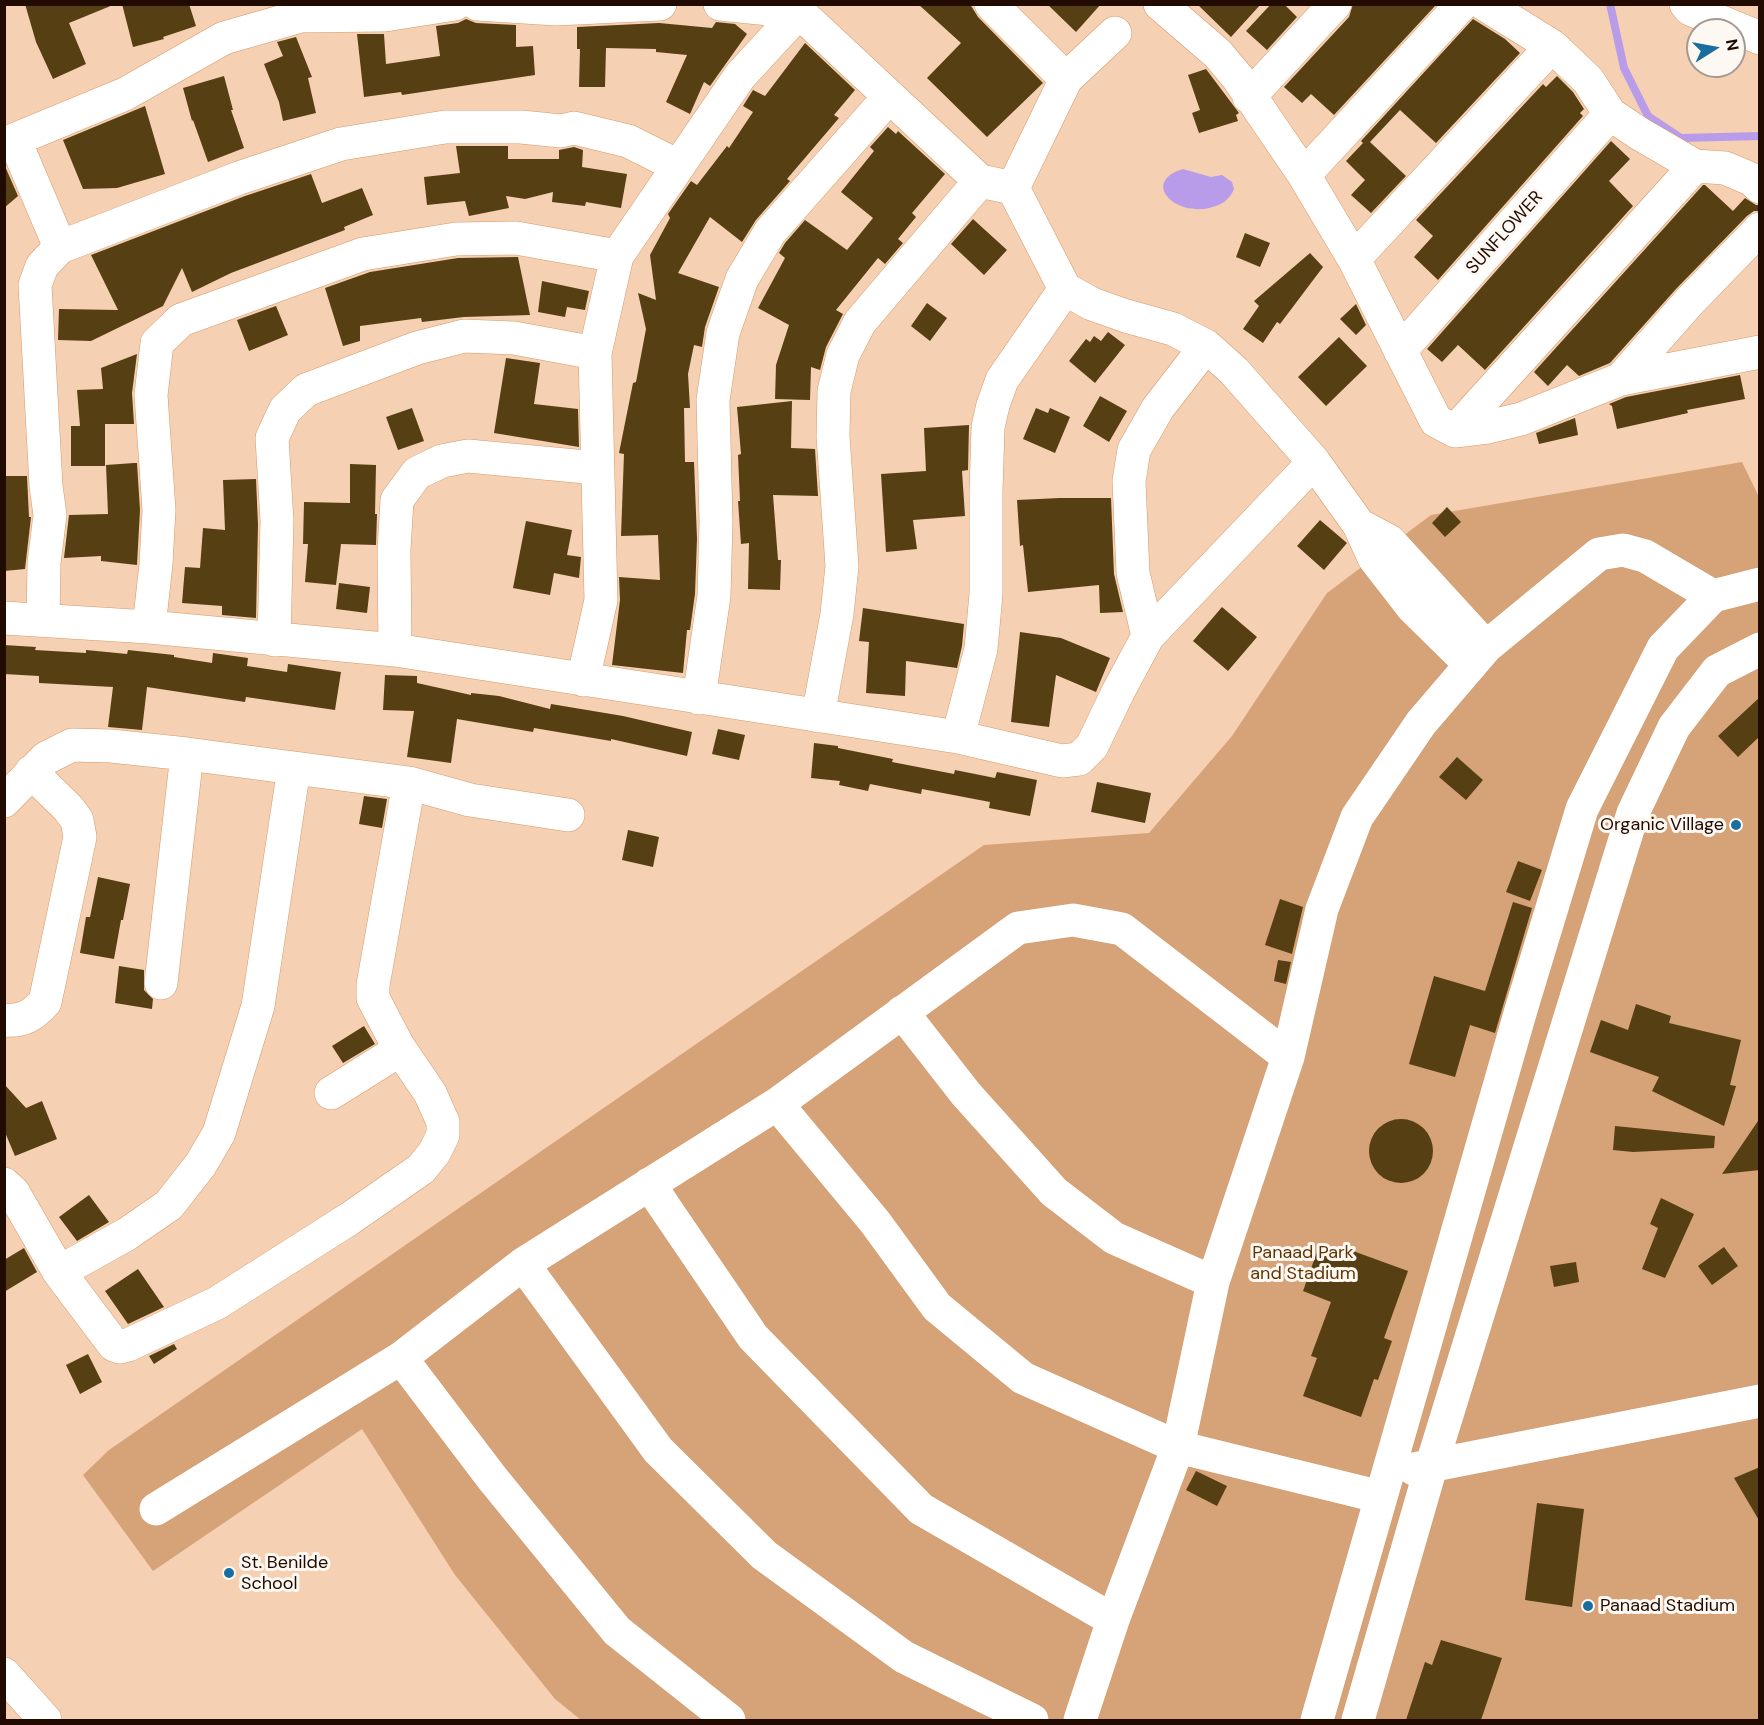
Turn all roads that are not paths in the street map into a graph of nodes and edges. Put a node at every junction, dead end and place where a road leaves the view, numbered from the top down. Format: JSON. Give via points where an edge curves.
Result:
{"nodes":[{"id":1,"x":455,"y":4,"type":"edge"},
{"id":2,"x":477,"y":4,"type":"edge"},
{"id":3,"x":660,"y":4,"type":"edge"},
{"id":4,"x":720,"y":4,"type":"edge"},
{"id":5,"x":991,"y":4,"type":"edge"},
{"id":6,"x":1160,"y":4,"type":"edge"},
{"id":7,"x":1335,"y":4,"type":"edge"},
{"id":8,"x":1462,"y":4,"type":"edge"},
{"id":9,"x":1484,"y":4,"type":"edge"},
{"id":10,"x":1686,"y":4,"type":"edge"},
{"id":11,"x":799,"y":8,"type":"edge"},
{"id":12,"x":1195,"y":14,"type":"edge"},
{"id":13,"x":1115,"y":33,"type":"dead end"},
{"id":14,"x":1760,"y":38,"type":"edge"},
{"id":15,"x":1552,"y":46,"type":"junction"},
{"id":16,"x":1066,"y":79,"type":"junction"},
{"id":17,"x":889,"y":97,"type":"junction"},
{"id":18,"x":1250,"y":97,"type":"junction"},
{"id":19,"x":1611,"y":114,"type":"junction"},
{"id":20,"x":10,"y":142,"type":"edge"},
{"id":21,"x":678,"y":166,"type":"junction"},
{"id":22,"x":1695,"y":166,"type":"junction"},
{"id":23,"x":1304,"y":175,"type":"junction"},
{"id":24,"x":980,"y":181,"type":"junction"},
{"id":25,"x":1760,"y":187,"type":"edge"},
{"id":26,"x":1013,"y":188,"type":"junction"},
{"id":27,"x":1760,"y":229,"type":"edge"},
{"id":28,"x":60,"y":247,"type":"junction"},
{"id":29,"x":617,"y":256,"type":"junction"},
{"id":30,"x":1353,"y":260,"type":"junction"},
{"id":31,"x":1065,"y":289,"type":"junction"},
{"id":32,"x":1206,"y":346,"type":"junction"},
{"id":33,"x":1400,"y":351,"type":"junction"},
{"id":34,"x":1760,"y":352,"type":"edge"},
{"id":35,"x":595,"y":353,"type":"junction"},
{"id":36,"x":1621,"y":379,"type":"junction"},
{"id":37,"x":1455,"y":431,"type":"junction"},
{"id":38,"x":1314,"y":462,"type":"junction"},
{"id":39,"x":597,"y":468,"type":"junction"},
{"id":40,"x":1760,"y":584,"type":"edge"},
{"id":41,"x":1713,"y":596,"type":"junction"},
{"id":42,"x":4,"y":618,"type":"edge"},
{"id":43,"x":43,"y":620,"type":"junction"},
{"id":44,"x":148,"y":627,"type":"junction"},
{"id":45,"x":1148,"y":636,"type":"junction"},
{"id":46,"x":274,"y":640,"type":"junction"},
{"id":47,"x":1760,"y":649,"type":"edge"},
{"id":48,"x":395,"y":650,"type":"junction"},
{"id":49,"x":1478,"y":656,"type":"junction"},
{"id":50,"x":583,"y":680,"type":"junction"},
{"id":51,"x":699,"y":698,"type":"junction"},
{"id":52,"x":818,"y":716,"type":"junction"},
{"id":53,"x":958,"y":737,"type":"junction"},
{"id":54,"x":188,"y":754,"type":"junction"},
{"id":55,"x":294,"y":768,"type":"junction"},
{"id":56,"x":31,"y":772,"type":"junction"},
{"id":57,"x":409,"y":783,"type":"junction"},
{"id":58,"x":4,"y":801,"type":"edge"},
{"id":59,"x":568,"y":815,"type":"dead end"},
{"id":60,"x":160,"y":983,"type":"dead end"},
{"id":61,"x":902,"y":1012,"type":"junction"},
{"id":62,"x":4,"y":1020,"type":"edge"},
{"id":63,"x":398,"y":1046,"type":"junction"},
{"id":64,"x":1288,"y":1057,"type":"junction"},
{"id":65,"x":331,"y":1093,"type":"dead end"},
{"id":66,"x":777,"y":1104,"type":"junction"},
{"id":67,"x":4,"y":1184,"type":"edge"},
{"id":68,"x":649,"y":1184,"type":"junction"},
{"id":69,"x":523,"y":1264,"type":"junction"},
{"id":70,"x":59,"y":1272,"type":"junction"},
{"id":71,"x":1213,"y":1282,"type":"junction"},
{"id":72,"x":401,"y":1358,"type":"junction"},
{"id":73,"x":1760,"y":1401,"type":"edge"},
{"id":74,"x":1178,"y":1447,"type":"junction"},
{"id":75,"x":1431,"y":1467,"type":"junction"},
{"id":76,"x":1385,"y":1484,"type":"junction"},
{"id":77,"x":156,"y":1509,"type":"dead end"},
{"id":78,"x":1113,"y":1620,"type":"junction"},
{"id":79,"x":4,"y":1674,"type":"edge"},
{"id":80,"x":45,"y":1720,"type":"edge"},
{"id":81,"x":729,"y":1720,"type":"edge"},
{"id":82,"x":1032,"y":1720,"type":"edge"},
{"id":83,"x":1080,"y":1720,"type":"edge"},
{"id":84,"x":1317,"y":1720,"type":"edge"},
{"id":85,"x":1358,"y":1720,"type":"edge"}],
"edges":[{"from":1,"to":20,"type":"street","via":[[385,15],[301,16],[224,38],[125,94]]},
{"from":2,"to":3,"type":"street","via":[[556,9]]},
{"from":4,"to":11,"type":"street"},
{"from":5,"to":16,"type":"street"},
{"from":6,"to":12,"type":"street"},
{"from":7,"to":18,"type":"street"},
{"from":8,"to":23,"type":"street"},
{"from":9,"to":15,"type":"street"},
{"from":10,"to":14,"type":"street"},
{"from":11,"to":17,"type":"street"},
{"from":11,"to":21,"type":"street","via":[[740,76]]},
{"from":12,"to":18,"type":"street"},
{"from":13,"to":16,"type":"street"},
{"from":15,"to":19,"type":"street","via":[[1588,80]]},
{"from":15,"to":30,"type":"street"},
{"from":16,"to":26,"type":"street"},
{"from":17,"to":24,"type":"street"},
{"from":17,"to":51,"type":"street","via":[[770,232],[742,279],[723,333],[713,400],[714,596]]},
{"from":18,"to":23,"type":"street"},
{"from":19,"to":22,"type":"street"},
{"from":19,"to":33,"type":"street","name":"SUNFLOWER"},
{"from":20,"to":28,"type":"street"},
{"from":21,"to":28,"type":"street","via":[[628,141],[574,128],[561,131],[445,127],[341,144],[239,178]]},
{"from":21,"to":29,"type":"street"},
{"from":22,"to":25,"type":"street","via":[[1725,168]]},
{"from":22,"to":37,"type":"street"},
{"from":23,"to":30,"type":"street"},
{"from":24,"to":26,"type":"street"},
{"from":24,"to":52,"type":"street","via":[[860,322],[843,355],[834,392],[833,436],[842,566]]},
{"from":26,"to":31,"type":"street"},
{"from":27,"to":36,"type":"street"},
{"from":28,"to":43,"type":"street","via":[[42,266],[35,285],[50,516]]},
{"from":29,"to":35,"type":"street"},
{"from":29,"to":44,"type":"street","via":[[516,238],[456,239],[363,254],[181,320],[157,343],[151,395],[159,510]]},
{"from":30,"to":33,"type":"street"},
{"from":31,"to":32,"type":"street","via":[[1092,304],[1173,329]]},
{"from":31,"to":53,"type":"street","via":[[1002,380],[993,405],[988,427],[982,638]]},
{"from":32,"to":38,"type":"street","via":[[1234,371]]},
{"from":32,"to":45,"type":"street","via":[[1158,408],[1134,450],[1129,481],[1133,573]]},
{"from":33,"to":37,"type":"street","via":[[1436,421]]},
{"from":34,"to":36,"type":"street"},
{"from":35,"to":39,"type":"street"},
{"from":35,"to":46,"type":"street","via":[[514,338],[464,336],[417,348],[306,390],[285,410],[272,438],[277,521]]},
{"from":36,"to":37,"type":"street","via":[[1521,419]]},
{"from":38,"to":45,"type":"street"},
{"from":38,"to":49,"type":"street","via":[[1359,525],[1374,558],[1412,607]]},
{"from":39,"to":48,"type":"street","via":[[468,456],[442,461],[417,473],[397,500]]},
{"from":39,"to":50,"type":"street","via":[[601,600]]},
{"from":40,"to":41,"type":"street"},
{"from":41,"to":49,"type":"street","via":[[1645,556],[1623,550],[1599,554]]},
{"from":41,"to":76,"type":"street","via":[[1663,648],[1581,809]]},
{"from":42,"to":43,"type":"street"},
{"from":43,"to":44,"type":"street"},
{"from":44,"to":46,"type":"street"},
{"from":45,"to":53,"type":"street","via":[[1092,746],[1079,759],[1062,761]]},
{"from":46,"to":48,"type":"street"},
{"from":47,"to":75,"type":"street","via":[[1717,671],[1674,727],[1633,813]]},
{"from":48,"to":50,"type":"street"},
{"from":49,"to":64,"type":"street","via":[[1420,723],[1357,817],[1322,909]]},
{"from":50,"to":51,"type":"street"},
{"from":51,"to":52,"type":"street"},
{"from":52,"to":53,"type":"street"},
{"from":54,"to":55,"type":"street"},
{"from":54,"to":56,"type":"street","via":[[72,745],[46,758]]},
{"from":54,"to":60,"type":"street"},
{"from":55,"to":57,"type":"street"},
{"from":55,"to":70,"type":"street","via":[[258,1006],[219,1133],[169,1205]]},
{"from":56,"to":58,"type":"street"},
{"from":56,"to":62,"type":"street","via":[[68,808],[77,820],[80,837],[45,1002],[31,1016]]},
{"from":57,"to":59,"type":"street","via":[[470,800]]},
{"from":57,"to":63,"type":"street","via":[[373,985],[373,998]]},
{"from":61,"to":64,"type":"street","via":[[1018,928],[1073,920],[1122,929]]},
{"from":61,"to":66,"type":"street"},
{"from":61,"to":71,"type":"street","via":[[966,1094],[1054,1192],[1114,1238]]},
{"from":63,"to":65,"type":"street","via":[[395,1053]]},
{"from":63,"to":70,"type":"street","via":[[430,1093],[443,1122],[443,1135],[421,1168],[349,1219],[217,1303],[120,1347],[114,1345]]},
{"from":64,"to":71,"type":"street"},
{"from":66,"to":68,"type":"street"},
{"from":66,"to":74,"type":"street","via":[[875,1222],[938,1307],[1023,1378]]},
{"from":67,"to":70,"type":"street","via":[[13,1192]]},
{"from":68,"to":69,"type":"street"},
{"from":68,"to":78,"type":"street","via":[[753,1336],[921,1509]]},
{"from":69,"to":72,"type":"street"},
{"from":69,"to":82,"type":"street","via":[[658,1450],[764,1555],[904,1657]]},
{"from":71,"to":74,"type":"street"},
{"from":72,"to":77,"type":"street"},
{"from":72,"to":81,"type":"street","via":[[492,1478],[617,1631]]},
{"from":73,"to":75,"type":"street"},
{"from":74,"to":76,"type":"street"},
{"from":74,"to":78,"type":"street"},
{"from":75,"to":76,"type":"street"},
{"from":75,"to":85,"type":"street"},
{"from":76,"to":84,"type":"street"},
{"from":78,"to":83,"type":"street"},
{"from":79,"to":80,"type":"street"}]}
